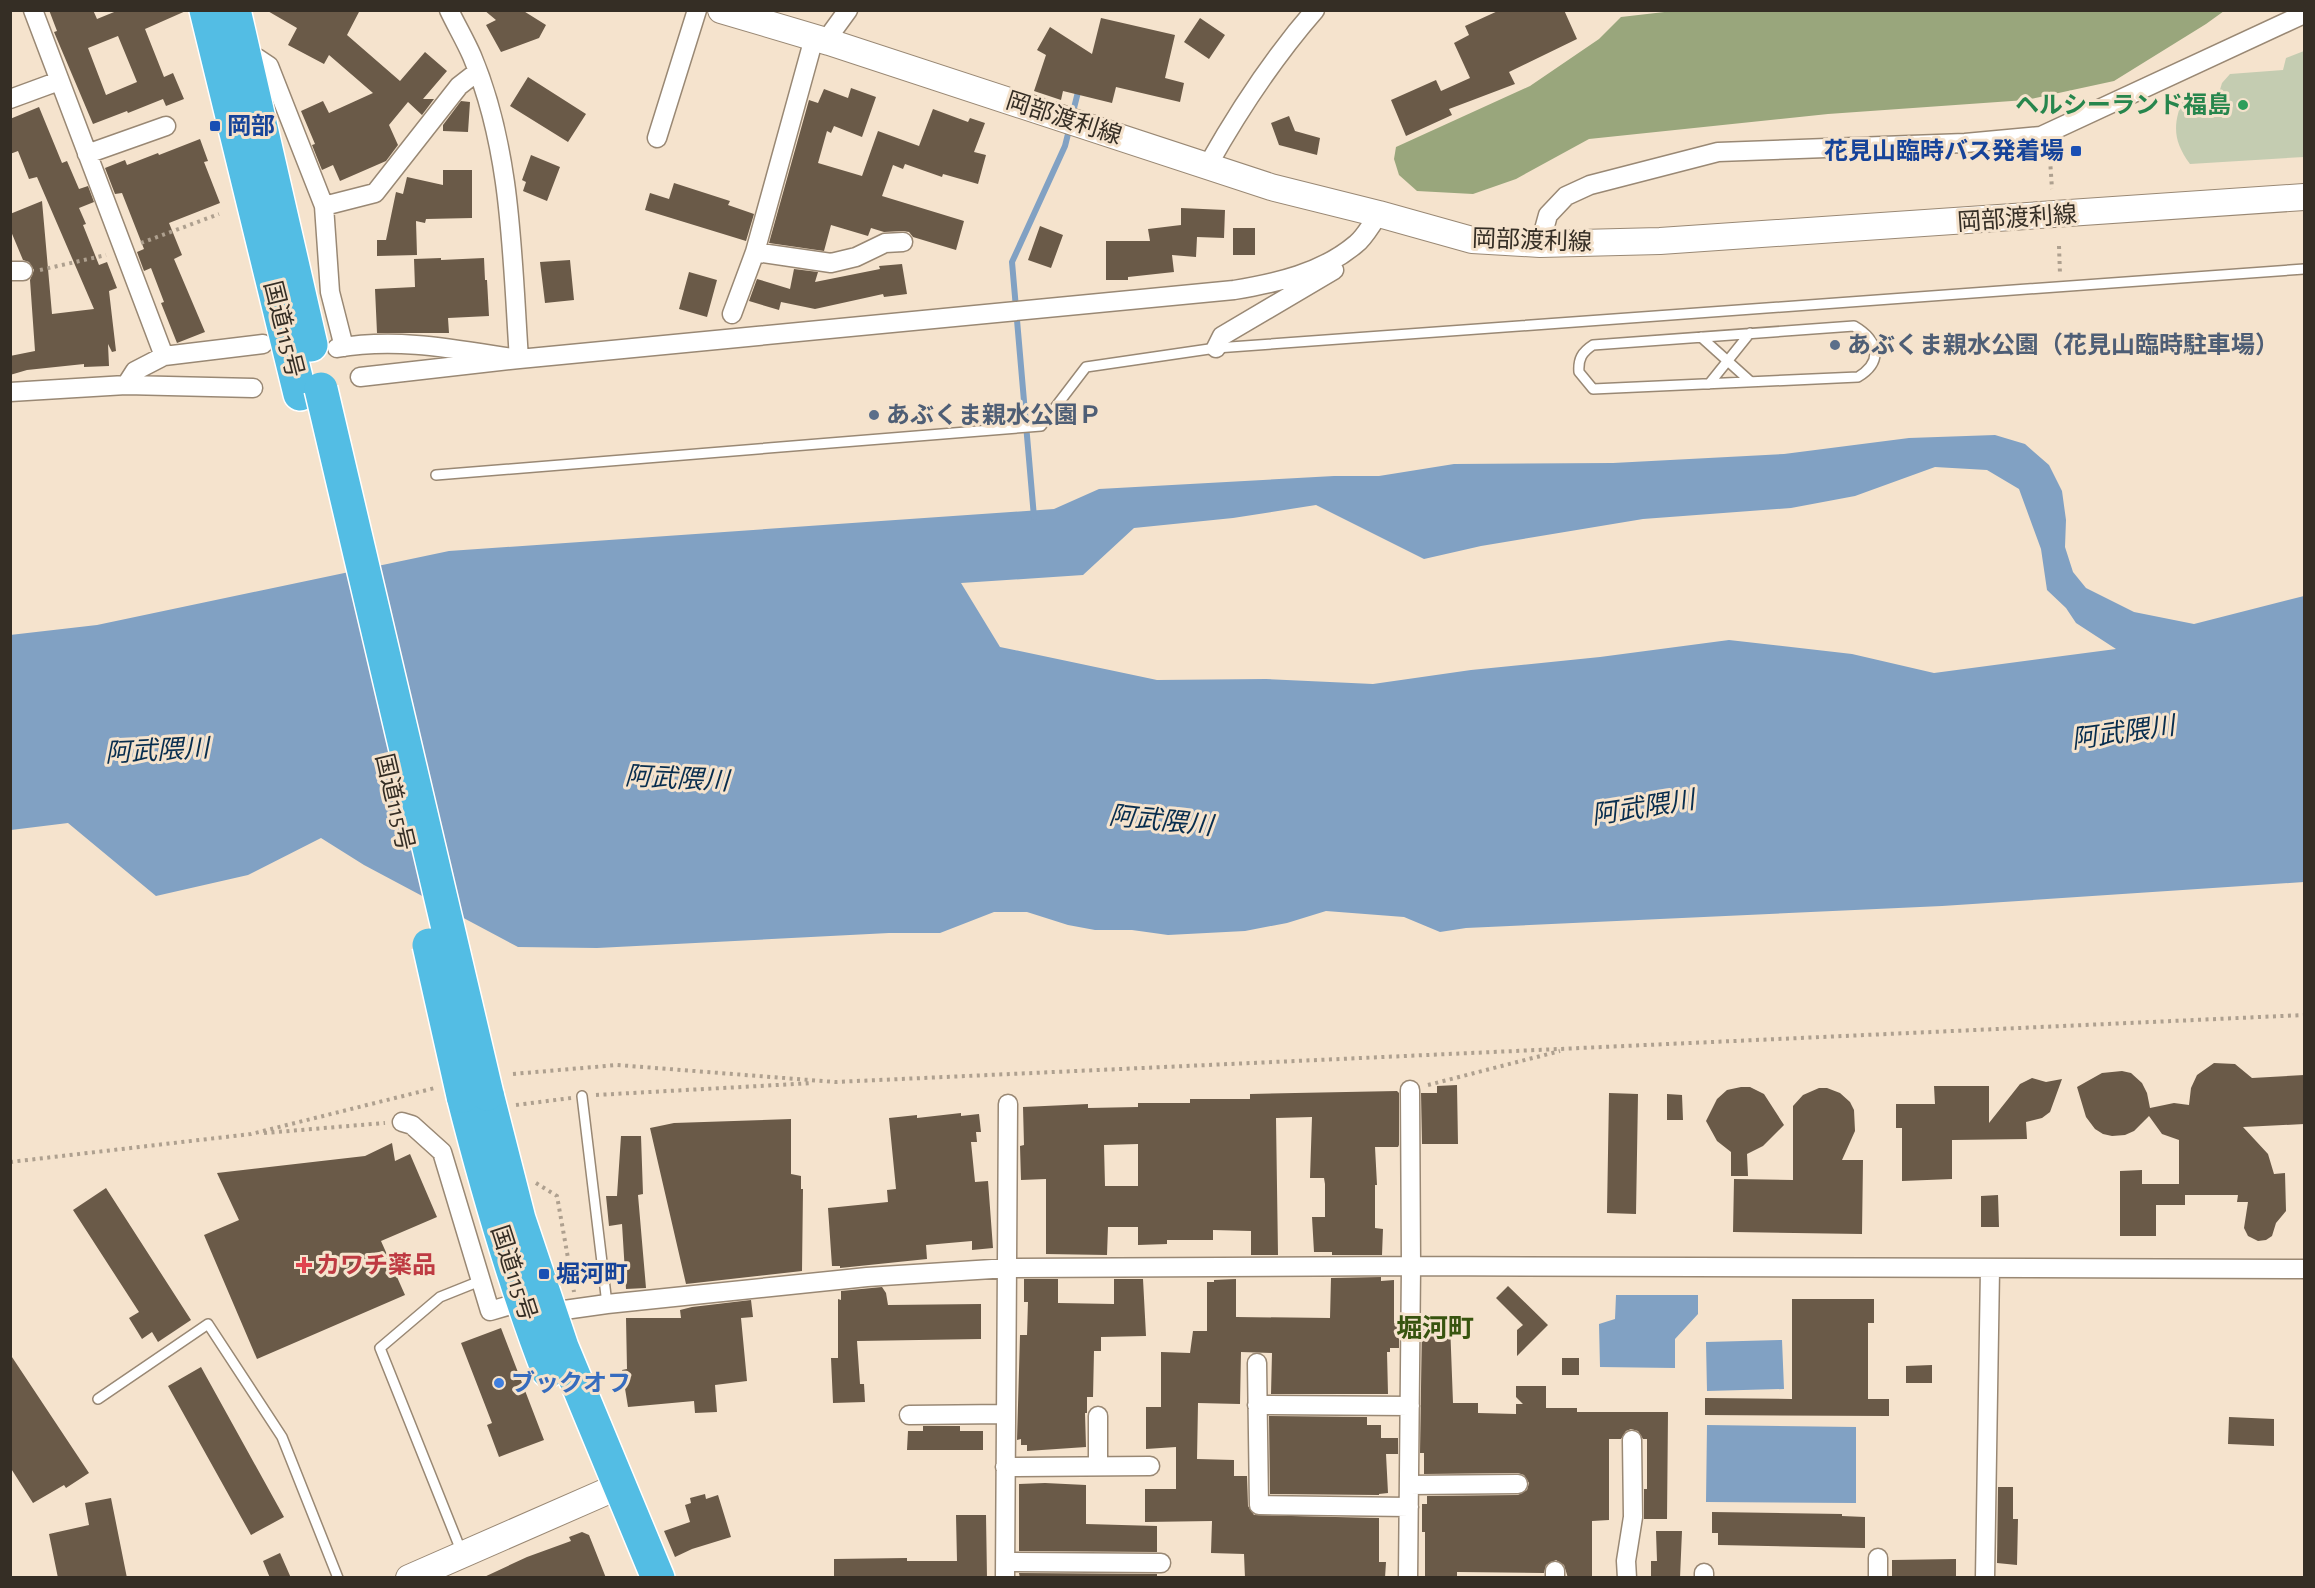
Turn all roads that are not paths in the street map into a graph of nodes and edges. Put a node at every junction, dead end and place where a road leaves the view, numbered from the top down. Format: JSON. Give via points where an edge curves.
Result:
{"nodes":[{"id":1,"x":33,"y":10,"type":"edge"},
{"id":2,"x":206,"y":10,"type":"edge"},
{"id":3,"x":234,"y":10,"type":"edge"},
{"id":4,"x":448,"y":10,"type":"edge"},
{"id":5,"x":698,"y":10,"type":"edge"},
{"id":6,"x":721,"y":10,"type":"edge"},
{"id":7,"x":848,"y":10,"type":"edge"},
{"id":8,"x":1315,"y":10,"type":"edge"},
{"id":9,"x":2304,"y":15,"type":"edge"},
{"id":10,"x":821,"y":40,"type":"junction"},
{"id":11,"x":247,"y":59,"type":"junction"},
{"id":12,"x":477,"y":72,"type":"junction"},
{"id":13,"x":59,"y":81,"type":"junction"},
{"id":14,"x":10,"y":99,"type":"edge"},
{"id":15,"x":166,"y":126,"type":"dead end"},
{"id":16,"x":657,"y":138,"type":"dead end"},
{"id":17,"x":87,"y":154,"type":"junction"},
{"id":18,"x":1208,"y":165,"type":"junction"},
{"id":19,"x":2304,"y":197,"type":"edge"},
{"id":20,"x":324,"y":206,"type":"junction"},
{"id":21,"x":1379,"y":214,"type":"junction"},
{"id":22,"x":903,"y":242,"type":"dead end"},
{"id":23,"x":1358,"y":243,"type":"junction"},
{"id":24,"x":1540,"y":244,"type":"junction"},
{"id":25,"x":755,"y":252,"type":"junction"},
{"id":26,"x":2304,"y":269,"type":"edge"},
{"id":27,"x":732,"y":314,"type":"dead end"},
{"id":28,"x":1750,"y":333,"type":"junction"},
{"id":29,"x":1701,"y":337,"type":"junction"},
{"id":30,"x":263,"y":344,"type":"dead end"},
{"id":31,"x":1216,"y":348,"type":"junction"},
{"id":32,"x":164,"y":356,"type":"junction"},
{"id":33,"x":519,"y":359,"type":"junction"},
{"id":34,"x":1728,"y":361,"type":"junction"},
{"id":35,"x":360,"y":377,"type":"dead end"},
{"id":36,"x":1751,"y":382,"type":"junction"},
{"id":37,"x":1709,"y":384,"type":"junction"},
{"id":38,"x":126,"y":385,"type":"junction"},
{"id":39,"x":253,"y":388,"type":"dead end"},
{"id":40,"x":10,"y":392,"type":"edge"},
{"id":41,"x":311,"y":392,"type":"junction"},
{"id":42,"x":436,"y":475,"type":"dead end"},
{"id":43,"x":1410,"y":1090,"type":"road end"},
{"id":44,"x":582,"y":1096,"type":"road end"},
{"id":45,"x":1008,"y":1104,"type":"dead end"},
{"id":46,"x":402,"y":1122,"type":"road end"},
{"id":47,"x":1411,"y":1266,"type":"junction"},
{"id":48,"x":1008,"y":1268,"type":"junction"},
{"id":49,"x":1990,"y":1269,"type":"junction"},
{"id":50,"x":2304,"y":1269,"type":"edge"},
{"id":51,"x":480,"y":1281,"type":"junction"},
{"id":52,"x":607,"y":1304,"type":"junction"},
{"id":53,"x":550,"y":1307,"type":"junction"},
{"id":54,"x":1257,"y":1363,"type":"dead end"},
{"id":55,"x":98,"y":1399,"type":"dead end"},
{"id":56,"x":1257,"y":1405,"type":"junction"},
{"id":57,"x":1410,"y":1406,"type":"junction"},
{"id":58,"x":1005,"y":1414,"type":"junction"},
{"id":59,"x":909,"y":1415,"type":"dead end"},
{"id":60,"x":1098,"y":1416,"type":"dead end"},
{"id":61,"x":1632,"y":1440,"type":"dead end"},
{"id":62,"x":1098,"y":1466,"type":"junction"},
{"id":63,"x":1150,"y":1466,"type":"dead end"},
{"id":64,"x":1005,"y":1467,"type":"junction"},
{"id":65,"x":1518,"y":1484,"type":"dead end"},
{"id":66,"x":1409,"y":1485,"type":"junction"},
{"id":67,"x":610,"y":1491,"type":"junction"},
{"id":68,"x":1409,"y":1507,"type":"junction"},
{"id":69,"x":463,"y":1555,"type":"junction"},
{"id":70,"x":1878,"y":1558,"type":"dead end"},
{"id":71,"x":1161,"y":1563,"type":"dead end"},
{"id":72,"x":1005,"y":1570,"type":"edge"},
{"id":73,"x":338,"y":1578,"type":"edge"},
{"id":74,"x":409,"y":1578,"type":"edge"},
{"id":75,"x":634,"y":1578,"type":"edge"},
{"id":76,"x":658,"y":1578,"type":"edge"},
{"id":77,"x":1408,"y":1578,"type":"edge"},
{"id":78,"x":1627,"y":1578,"type":"edge"},
{"id":79,"x":1878,"y":1578,"type":"edge"},
{"id":80,"x":1985,"y":1578,"type":"edge"}],
"edges":[{"from":1,"to":13,"type":"street"},
{"from":2,"to":41,"type":"highway","name":"国道115号"},
{"from":3,"to":11,"type":"highway","name":"国道115号"},
{"from":4,"to":12,"type":"street"},
{"from":5,"to":16,"type":"street"},
{"from":6,"to":10,"type":"main road","name":"岡部渡利線"},
{"from":7,"to":10,"type":"street"},
{"from":8,"to":18,"type":"street","via":[[1240,108]]},
{"from":9,"to":24,"type":"street","via":[[2041,136],[1965,143],[1718,152],[1590,185],[1566,196],[1548,215]]},
{"from":10,"to":18,"type":"main road","name":"岡部渡利線"},
{"from":10,"to":25,"type":"street"},
{"from":11,"to":20,"type":"street","via":[[257,58],[269,66]]},
{"from":11,"to":41,"type":"highway","name":"国道115号"},
{"from":12,"to":20,"type":"street","via":[[459,86],[375,193]]},
{"from":12,"to":33,"type":"street","via":[[494,130],[509,212]]},
{"from":13,"to":14,"type":"street"},
{"from":13,"to":17,"type":"street"},
{"from":15,"to":17,"type":"street"},
{"from":17,"to":32,"type":"street"},
{"from":18,"to":21,"type":"main road","name":"岡部渡利線","via":[[1271,187]]},
{"from":19,"to":24,"type":"main road","name":"岡部渡利線","via":[[1660,241]]},
{"from":20,"to":33,"type":"street","via":[[330,292],[340,347],[410,343]]},
{"from":21,"to":23,"type":"street"},
{"from":21,"to":24,"type":"main road","name":"岡部渡利線","via":[[1472,240]]},
{"from":22,"to":25,"type":"street","via":[[885,243],[831,263]]},
{"from":23,"to":31,"type":"street","via":[[1356,252],[1344,265],[1222,336]]},
{"from":23,"to":33,"type":"street","via":[[1323,266],[1284,280],[1234,290]]},
{"from":25,"to":27,"type":"street"},
{"from":26,"to":31,"type":"lane"},
{"from":28,"to":29,"type":"lane"},
{"from":28,"to":34,"type":"lane"},
{"from":28,"to":36,"type":"lane","via":[[1854,326],[1871,340],[1875,354],[1874,363],[1858,377]]},
{"from":29,"to":34,"type":"lane"},
{"from":29,"to":37,"type":"lane","via":[[1593,345],[1580,358],[1579,372],[1593,389]]},
{"from":30,"to":32,"type":"street"},
{"from":31,"to":42,"type":"lane","via":[[1086,367],[1041,426]]},
{"from":32,"to":38,"type":"street","via":[[135,371]]},
{"from":33,"to":35,"type":"street"},
{"from":34,"to":36,"type":"lane"},
{"from":34,"to":37,"type":"lane"},
{"from":36,"to":37,"type":"lane"},
{"from":38,"to":39,"type":"street"},
{"from":38,"to":40,"type":"street"},
{"from":41,"to":53,"type":"highway","name":"国道115号","bridge":true,"via":[[471,1097],[481,1167]]},
{"from":43,"to":47,"type":"street"},
{"from":44,"to":52,"type":"lane"},
{"from":45,"to":48,"type":"street"},
{"from":46,"to":51,"type":"street","via":[[412,1125],[442,1152]]},
{"from":47,"to":48,"type":"street"},
{"from":47,"to":49,"type":"street"},
{"from":47,"to":57,"type":"street"},
{"from":48,"to":52,"type":"street","via":[[867,1277]]},
{"from":48,"to":58,"type":"street"},
{"from":49,"to":50,"type":"street"},
{"from":49,"to":80,"type":"street"},
{"from":51,"to":53,"type":"street","via":[[490,1311]]},
{"from":51,"to":69,"type":"lane","via":[[440,1297],[380,1348]]},
{"from":52,"to":53,"type":"street"},
{"from":53,"to":67,"type":"highway","name":"国道115号"},
{"from":54,"to":56,"type":"street"},
{"from":55,"to":73,"type":"lane","via":[[208,1324],[282,1437]]},
{"from":56,"to":57,"type":"street"},
{"from":56,"to":68,"type":"street","via":[[1258,1505]]},
{"from":57,"to":66,"type":"street"},
{"from":58,"to":59,"type":"street"},
{"from":58,"to":64,"type":"street"},
{"from":60,"to":62,"type":"street"},
{"from":61,"to":78,"type":"street","via":[[1633,1517]]},
{"from":62,"to":63,"type":"street"},
{"from":62,"to":64,"type":"street"},
{"from":64,"to":72,"type":"street"},
{"from":65,"to":66,"type":"street"},
{"from":66,"to":68,"type":"street"},
{"from":67,"to":69,"type":"main road"},
{"from":67,"to":75,"type":"highway","name":"国道115号"},
{"from":67,"to":76,"type":"highway","name":"国道115号"},
{"from":68,"to":77,"type":"street"},
{"from":69,"to":74,"type":"main road"},
{"from":70,"to":79,"type":"street"},
{"from":71,"to":72,"type":"street"}]}
